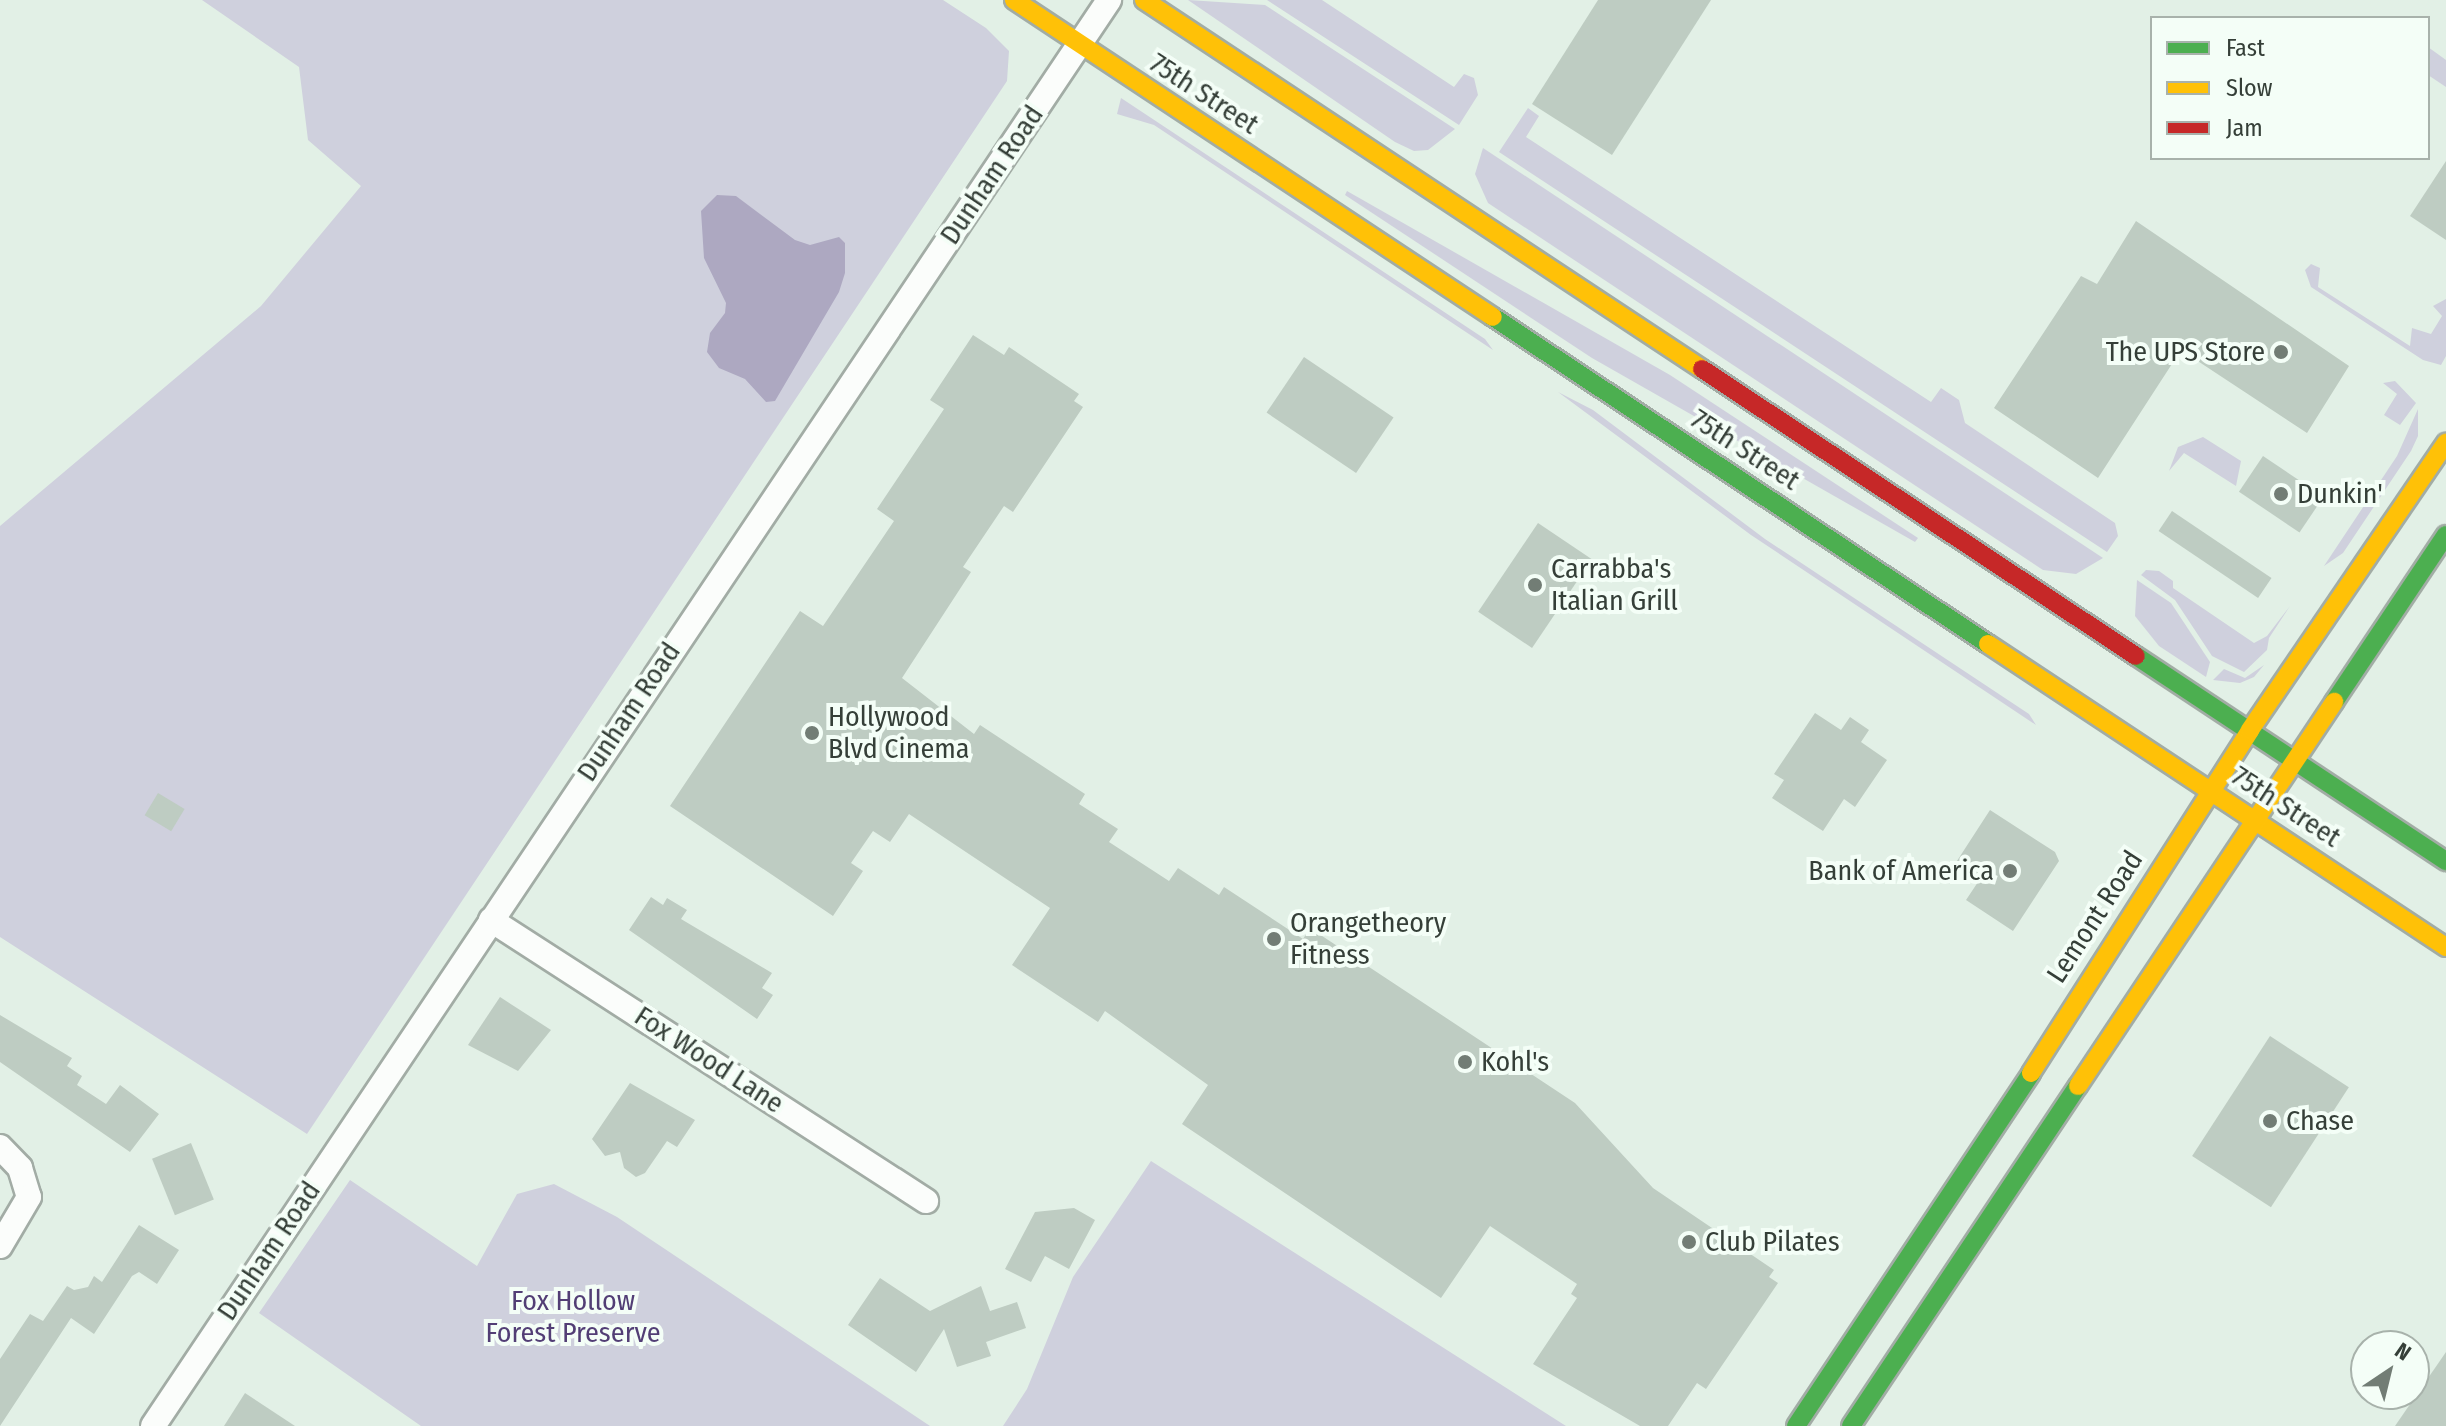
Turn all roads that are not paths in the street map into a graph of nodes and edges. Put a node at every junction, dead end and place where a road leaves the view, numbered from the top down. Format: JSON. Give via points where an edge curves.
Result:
{"nodes":[{"id":1,"x":1014,"y":0,"type":"edge"},
{"id":2,"x":1109,"y":0,"type":"edge"},
{"id":3,"x":1144,"y":0,"type":"edge"},
{"id":4,"x":1079,"y":45,"type":"junction"},
{"id":5,"x":2446,"y":443,"type":"edge"},
{"id":6,"x":2446,"y":535,"type":"edge"},
{"id":7,"x":2250,"y":730,"type":"junction"},
{"id":8,"x":2296,"y":761,"type":"junction"},
{"id":9,"x":2212,"y":792,"type":"junction"},
{"id":10,"x":2257,"y":822,"type":"junction"},
{"id":11,"x":2446,"y":861,"type":"edge"},
{"id":12,"x":491,"y":920,"type":"junction"},
{"id":13,"x":2446,"y":947,"type":"edge"},
{"id":14,"x":0,"y":1147,"type":"edge"},
{"id":15,"x":926,"y":1201,"type":"dead end"},
{"id":16,"x":0,"y":1246,"type":"edge"},
{"id":17,"x":153,"y":1426,"type":"edge"},
{"id":18,"x":1796,"y":1426,"type":"edge"},
{"id":19,"x":1851,"y":1426,"type":"edge"}],
"edges":[{"from":1,"to":4,"type":"main road","name":"75th Street"},
{"from":2,"to":4,"type":"street","name":"Dunham Road"},
{"from":3,"to":7,"type":"main road","name":"75th Street"},
{"from":4,"to":9,"type":"main road","name":"75th Street"},
{"from":4,"to":12,"type":"street","name":"Dunham Road"},
{"from":5,"to":7,"type":"main road","name":"Lemont Road"},
{"from":6,"to":8,"type":"main road"},
{"from":7,"to":8,"type":"main road","name":"75th Street"},
{"from":7,"to":9,"type":"main road","name":"Lemont Road"},
{"from":8,"to":10,"type":"main road"},
{"from":8,"to":11,"type":"main road","name":"75th Street"},
{"from":9,"to":10,"type":"main road","name":"75th Street"},
{"from":9,"to":18,"type":"main road","name":"Lemont Road"},
{"from":10,"to":13,"type":"main road","name":"75th Street"},
{"from":10,"to":19,"type":"main road"},
{"from":12,"to":15,"type":"street","name":"Fox Wood Lane"},
{"from":12,"to":17,"type":"street","name":"Dunham Road"},
{"from":14,"to":16,"type":"street","via":[[29,1186],[24,1211]]}]}
